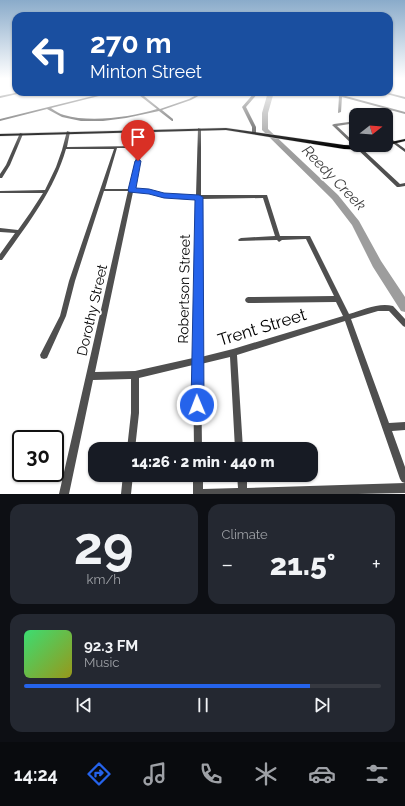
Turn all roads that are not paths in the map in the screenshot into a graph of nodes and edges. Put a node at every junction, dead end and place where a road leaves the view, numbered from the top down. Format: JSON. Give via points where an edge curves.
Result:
{"nodes":[{"id":1,"x":75,"y":102,"type":"edge"},
{"id":2,"x":150,"y":102,"type":"edge"},
{"id":3,"x":183,"y":102,"type":"edge"},
{"id":4,"x":249,"y":102,"type":"edge"},
{"id":5,"x":340,"y":102,"type":"edge"},
{"id":6,"x":364,"y":102,"type":"edge"},
{"id":7,"x":49,"y":109,"type":"junction"},
{"id":8,"x":160,"y":110,"type":"junction"},
{"id":9,"x":339,"y":112,"type":"dead end"},
{"id":10,"x":405,"y":113,"type":"edge"},
{"id":11,"x":0,"y":120,"type":"edge"},
{"id":12,"x":172,"y":120,"type":"dead end"},
{"id":13,"x":349,"y":122,"type":"edge"},
{"id":14,"x":199,"y":129,"type":"junction"},
{"id":15,"x":144,"y":131,"type":"junction"},
{"id":16,"x":68,"y":132,"type":"junction"},
{"id":17,"x":257,"y":133,"type":"junction"},
{"id":18,"x":0,"y":134,"type":"edge"},
{"id":19,"x":21,"y":134,"type":"junction"},
{"id":20,"x":349,"y":139,"type":"edge"},
{"id":21,"x":405,"y":140,"type":"edge"},
{"id":22,"x":394,"y":142,"type":"joint"},
{"id":23,"x":116,"y":147,"type":"junction"},
{"id":24,"x":141,"y":147,"type":"junction"},
{"id":25,"x":349,"y":147,"type":"edge"},
{"id":26,"x":65,"y":148,"type":"junction"},
{"id":27,"x":405,"y":151,"type":"edge"},
{"id":28,"x":362,"y":152,"type":"edge"},
{"id":29,"x":0,"y":177,"type":"edge"},
{"id":30,"x":405,"y":184,"type":"edge"},
{"id":31,"x":102,"y":190,"type":"junction"},
{"id":32,"x":131,"y":190,"type":"junction"},
{"id":33,"x":46,"y":191,"type":"junction"},
{"id":34,"x":0,"y":192,"type":"edge"},
{"id":35,"x":199,"y":197,"type":"junction"},
{"id":36,"x":0,"y":230,"type":"edge"},
{"id":37,"x":20,"y":232,"type":"junction"},
{"id":38,"x":241,"y":240,"type":"dead end"},
{"id":39,"x":279,"y":240,"type":"junction"},
{"id":40,"x":0,"y":258,"type":"edge"},
{"id":41,"x":339,"y":299,"type":"junction"},
{"id":42,"x":248,"y":300,"type":"dead end"},
{"id":43,"x":347,"y":317,"type":"junction"},
{"id":44,"x":405,"y":324,"type":"edge"},
{"id":45,"x":233,"y":353,"type":"junction"},
{"id":46,"x":44,"y":355,"type":"dead end"},
{"id":47,"x":197,"y":361,"type":"junction"},
{"id":48,"x":135,"y":375,"type":"junction"},
{"id":49,"x":90,"y":376,"type":"junction"},
{"id":50,"x":405,"y":426,"type":"edge"},
{"id":51,"x":386,"y":427,"type":"junction"},
{"id":52,"x":132,"y":442,"type":"edge"},
{"id":53,"x":198,"y":442,"type":"edge"},
{"id":54,"x":239,"y":442,"type":"edge"},
{"id":55,"x":405,"y":479,"type":"edge"},
{"id":56,"x":127,"y":482,"type":"edge"},
{"id":57,"x":198,"y":482,"type":"edge"},
{"id":58,"x":242,"y":482,"type":"edge"},
{"id":59,"x":405,"y":488,"type":"edge"},
{"id":60,"x":243,"y":493,"type":"junction"},
{"id":61,"x":64,"y":494,"type":"edge"},
{"id":62,"x":126,"y":494,"type":"edge"},
{"id":63,"x":198,"y":494,"type":"edge"}],
"edges":[{"from":1,"to":7,"type":"street"},
{"from":2,"to":8,"type":"street"},
{"from":3,"to":8,"type":"street"},
{"from":4,"to":17,"type":"street","via":[[244,108]]},
{"from":5,"to":9,"type":"street"},
{"from":6,"to":10,"type":"street"},
{"from":7,"to":8,"type":"street","via":[[62,116],[83,119],[130,117]]},
{"from":7,"to":11,"type":"street"},
{"from":8,"to":12,"type":"street"},
{"from":13,"to":20,"type":"street","via":[[334,125]]},
{"from":14,"to":15,"type":"main road"},
{"from":14,"to":17,"type":"main road","via":[[226,128]]},
{"from":14,"to":35,"type":"street","name":"Robertson Street"},
{"from":15,"to":16,"type":"main road"},
{"from":15,"to":24,"type":"street","name":"Dorothy Street"},
{"from":16,"to":19,"type":"main road"},
{"from":16,"to":26,"type":"street"},
{"from":17,"to":25,"type":"main road"},
{"from":18,"to":19,"type":"main road"},
{"from":19,"to":29,"type":"street"},
{"from":21,"to":22,"type":"main road"},
{"from":22,"to":27,"type":"street"},
{"from":23,"to":24,"type":"street"},
{"from":23,"to":26,"type":"street"},
{"from":23,"to":31,"type":"street"},
{"from":24,"to":32,"type":"street","name":"Dorothy Street"},
{"from":26,"to":33,"type":"street","via":[[62,160]]},
{"from":28,"to":30,"type":"street","via":[[399,186]]},
{"from":31,"to":32,"type":"street"},
{"from":31,"to":46,"type":"street","via":[[63,316]]},
{"from":32,"to":35,"type":"street","via":[[164,196]]},
{"from":32,"to":49,"type":"street","name":"Dorothy Street"},
{"from":33,"to":34,"type":"street"},
{"from":33,"to":37,"type":"street","via":[[40,205]]},
{"from":35,"to":39,"type":"street","via":[[265,196]]},
{"from":35,"to":47,"type":"street","name":"Robertson Street"},
{"from":36,"to":37,"type":"street"},
{"from":37,"to":40,"type":"street"},
{"from":38,"to":39,"type":"street"},
{"from":39,"to":41,"type":"street","via":[[308,237]]},
{"from":41,"to":42,"type":"street"},
{"from":41,"to":43,"type":"street"},
{"from":43,"to":44,"type":"street","name":"Trent Street","via":[[387,307],[394,310]]},
{"from":43,"to":45,"type":"street","name":"Trent Street"},
{"from":43,"to":51,"type":"street"},
{"from":45,"to":47,"type":"street","name":"Trent Street"},
{"from":45,"to":54,"type":"street"},
{"from":47,"to":48,"type":"street","name":"Trent Street"},
{"from":47,"to":53,"type":"street","name":"Robertson Street"},
{"from":48,"to":49,"type":"street","name":"Trent Street"},
{"from":48,"to":52,"type":"street"},
{"from":49,"to":61,"type":"street","name":"Dorothy Street"},
{"from":50,"to":51,"type":"street"},
{"from":51,"to":55,"type":"street"},
{"from":56,"to":62,"type":"street"},
{"from":57,"to":63,"type":"street"},
{"from":58,"to":60,"type":"street"},
{"from":59,"to":60,"type":"street"},
{"from":60,"to":63,"type":"street"}]}
